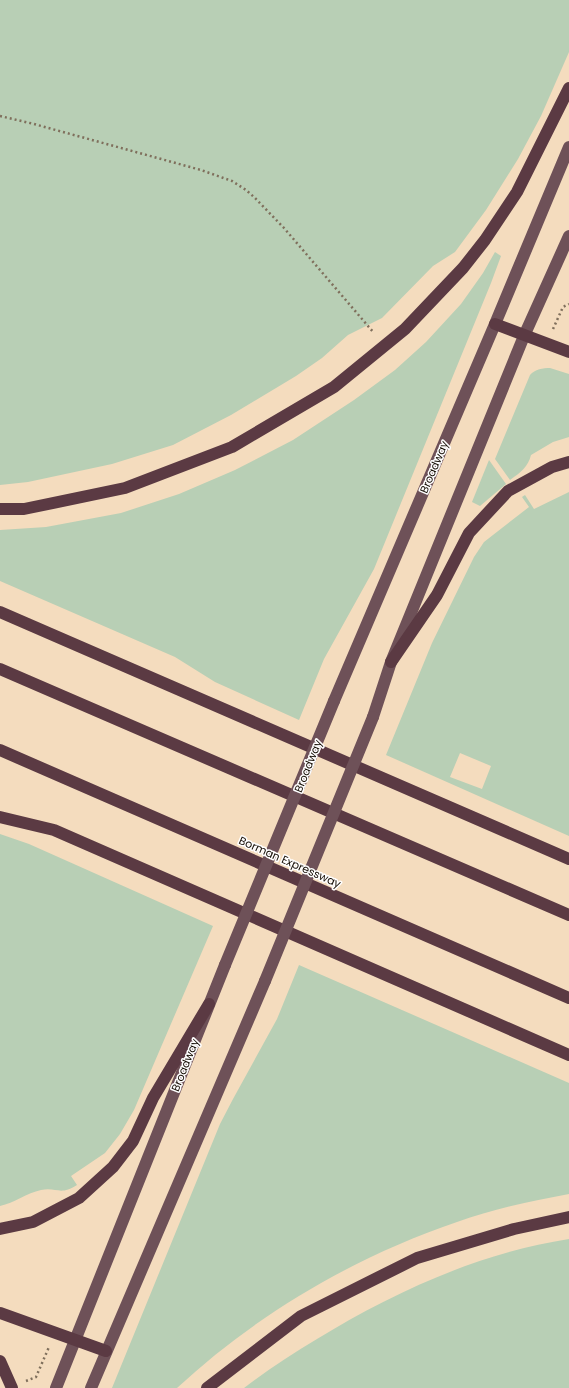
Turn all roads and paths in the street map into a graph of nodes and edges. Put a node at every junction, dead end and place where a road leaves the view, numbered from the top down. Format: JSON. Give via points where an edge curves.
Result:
{"nodes":[{"id":1,"x":569,"y":88,"type":"edge"},
{"id":2,"x":0,"y":116,"type":"edge"},
{"id":3,"x":569,"y":147,"type":"edge"},
{"id":4,"x":569,"y":236,"type":"edge"},
{"id":5,"x":569,"y":304,"type":"edge"},
{"id":6,"x":495,"y":324,"type":"junction"},
{"id":7,"x":553,"y":331,"type":"dead end"},
{"id":8,"x":524,"y":336,"type":"junction"},
{"id":9,"x":385,"y":345,"type":"junction"},
{"id":10,"x":569,"y":352,"type":"edge"},
{"id":11,"x":569,"y":462,"type":"edge"},
{"id":12,"x":0,"y":509,"type":"edge"},
{"id":13,"x":0,"y":612,"type":"edge"},
{"id":14,"x":391,"y":662,"type":"junction"},
{"id":15,"x":0,"y":669,"type":"edge"},
{"id":16,"x":0,"y":750,"type":"edge"},
{"id":17,"x":0,"y":817,"type":"edge"},
{"id":18,"x":569,"y":859,"type":"edge"},
{"id":19,"x":569,"y":915,"type":"edge"},
{"id":20,"x":569,"y":998,"type":"edge"},
{"id":21,"x":209,"y":1004,"type":"junction"},
{"id":22,"x":569,"y":1055,"type":"edge"},
{"id":23,"x":569,"y":1218,"type":"edge"},
{"id":24,"x":0,"y":1229,"type":"edge"},
{"id":25,"x":0,"y":1313,"type":"edge"},
{"id":26,"x":75,"y":1340,"type":"junction"},
{"id":27,"x":50,"y":1345,"type":"dead end"},
{"id":28,"x":106,"y":1351,"type":"junction"},
{"id":29,"x":0,"y":1361,"type":"edge"},
{"id":30,"x":16,"y":1386,"type":"edge"},
{"id":31,"x":56,"y":1388,"type":"edge"},
{"id":32,"x":91,"y":1388,"type":"edge"},
{"id":33,"x":207,"y":1388,"type":"edge"}],
"edges":[{"from":1,"to":9,"type":"highway","via":[[517,192],[485,240],[458,273]]},
{"from":2,"to":9,"type":"path","via":[[200,170],[240,186],[284,228]]},
{"from":3,"to":6,"type":"main road","name":"Broadway"},
{"from":4,"to":8,"type":"main road"},
{"from":5,"to":7,"type":"path","via":[[562,307]]},
{"from":6,"to":8,"type":"highway"},
{"from":6,"to":21,"type":"main road","name":"Broadway","bridge":true,"via":[[334,701]]},
{"from":8,"to":10,"type":"highway"},
{"from":8,"to":14,"type":"main road"},
{"from":9,"to":12,"type":"highway","via":[[334,387],[232,447],[125,488],[24,509]]},
{"from":11,"to":14,"type":"highway","via":[[552,467],[508,491],[469,533],[437,595]]},
{"from":13,"to":18,"type":"highway"},
{"from":14,"to":28,"type":"main road","bridge":true,"via":[[373,717],[265,981]]},
{"from":15,"to":19,"type":"highway"},
{"from":16,"to":20,"type":"highway","name":"Borman Expressway"},
{"from":17,"to":22,"type":"highway","via":[[54,830]]},
{"from":21,"to":24,"type":"highway","via":[[153,1098],[133,1141],[113,1167],[79,1198],[33,1222]]},
{"from":21,"to":26,"type":"main road","name":"Broadway"},
{"from":23,"to":33,"type":"highway","via":[[514,1229],[417,1258],[302,1316]]},
{"from":25,"to":26,"type":"highway"},
{"from":26,"to":28,"type":"highway"},
{"from":26,"to":31,"type":"main road","name":"Broadway"},
{"from":27,"to":30,"type":"path","via":[[36,1377]]},
{"from":28,"to":32,"type":"main road"},
{"from":29,"to":30,"type":"highway"}]}
